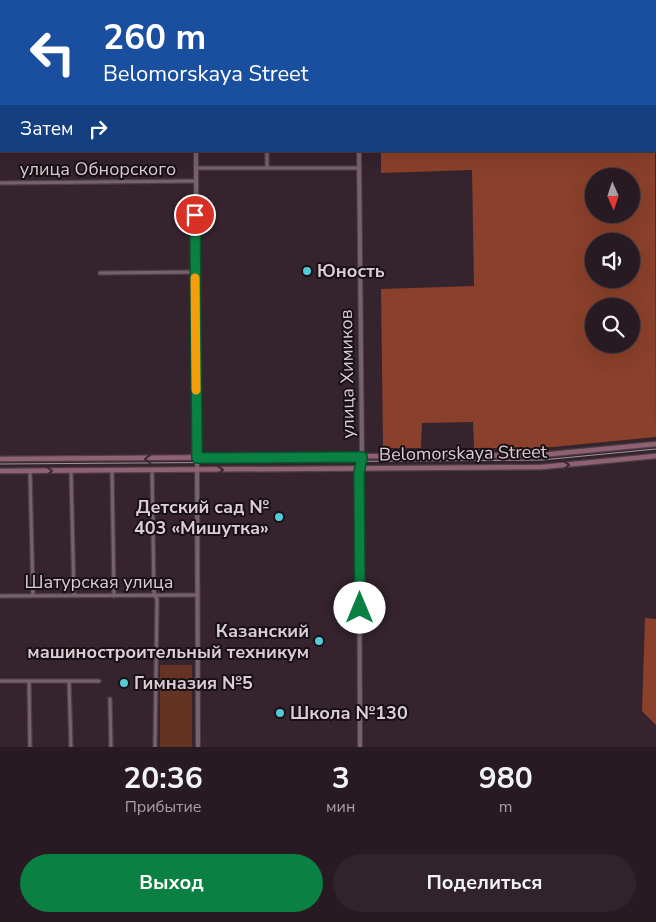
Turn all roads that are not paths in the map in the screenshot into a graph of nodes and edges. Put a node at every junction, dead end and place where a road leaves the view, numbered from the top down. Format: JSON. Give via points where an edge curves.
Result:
{"nodes":[{"id":1,"x":196,"y":152,"type":"edge"},
{"id":2,"x":267,"y":152,"type":"edge"},
{"id":3,"x":359,"y":152,"type":"edge"},
{"id":4,"x":196,"y":168,"type":"junction"},
{"id":5,"x":267,"y":168,"type":"junction"},
{"id":6,"x":358,"y":168,"type":"junction"},
{"id":7,"x":196,"y":182,"type":"junction"},
{"id":8,"x":0,"y":183,"type":"edge"},
{"id":9,"x":195,"y":272,"type":"junction"},
{"id":10,"x":100,"y":273,"type":"dead end"},
{"id":11,"x":656,"y":444,"type":"edge"},
{"id":12,"x":541,"y":455,"type":"junction"},
{"id":13,"x":656,"y":456,"type":"edge"},
{"id":14,"x":362,"y":457,"type":"junction"},
{"id":15,"x":197,"y":458,"type":"junction"},
{"id":16,"x":0,"y":459,"type":"edge"},
{"id":17,"x":18,"y":459,"type":"junction"},
{"id":18,"x":542,"y":467,"type":"junction"},
{"id":19,"x":359,"y":469,"type":"junction"},
{"id":20,"x":197,"y":470,"type":"junction"},
{"id":21,"x":0,"y":471,"type":"edge"},
{"id":22,"x":18,"y":471,"type":"junction"},
{"id":23,"x":30,"y":471,"type":"junction"},
{"id":24,"x":71,"y":471,"type":"junction"},
{"id":25,"x":112,"y":471,"type":"junction"},
{"id":26,"x":152,"y":471,"type":"junction"},
{"id":27,"x":154,"y":595,"type":"junction"},
{"id":28,"x":198,"y":595,"type":"junction"},
{"id":29,"x":0,"y":596,"type":"edge"},
{"id":30,"x":33,"y":596,"type":"junction"},
{"id":31,"x":74,"y":596,"type":"junction"},
{"id":32,"x":114,"y":596,"type":"junction"},
{"id":33,"x":0,"y":681,"type":"edge"},
{"id":34,"x":29,"y":681,"type":"junction"},
{"id":35,"x":70,"y":681,"type":"junction"},
{"id":36,"x":99,"y":681,"type":"dead end"},
{"id":37,"x":110,"y":699,"type":"dead end"},
{"id":38,"x":30,"y":747,"type":"edge"},
{"id":39,"x":71,"y":747,"type":"edge"},
{"id":40,"x":112,"y":747,"type":"edge"},
{"id":41,"x":154,"y":747,"type":"edge"},
{"id":42,"x":198,"y":747,"type":"edge"},
{"id":43,"x":360,"y":747,"type":"edge"}],
"edges":[{"from":1,"to":4,"type":"street"},
{"from":2,"to":5,"type":"street"},
{"from":3,"to":6,"type":"street","name":"улица Химиков"},
{"from":4,"to":5,"type":"street","name":"улица Обнорского"},
{"from":4,"to":7,"type":"street"},
{"from":5,"to":6,"type":"street","name":"улица Обнорского"},
{"from":6,"to":14,"type":"street","name":"улица Химиков"},
{"from":7,"to":8,"type":"street","name":"улица Обнорского"},
{"from":7,"to":9,"type":"street"},
{"from":9,"to":10,"type":"street"},
{"from":9,"to":15,"type":"street"},
{"from":11,"to":12,"type":"main road","name":"Belomorskaya Street"},
{"from":12,"to":14,"type":"main road","name":"Belomorskaya Street"},
{"from":12,"to":18,"type":"main road"},
{"from":18,"to":13,"type":"main road","name":"Belomorskaya Street","one_way":true},
{"from":14,"to":15,"type":"main road","name":"Belomorskaya Street"},
{"from":14,"to":19,"type":"street","name":"улица Химиков"},
{"from":15,"to":17,"type":"main road","name":"Belomorskaya Street","one_way":true},
{"from":15,"to":20,"type":"street"},
{"from":16,"to":17,"type":"main road","name":"Belomorskaya Street"},
{"from":17,"to":22,"type":"main road"},
{"from":18,"to":19,"type":"main road","name":"Belomorskaya Street"},
{"from":20,"to":19,"type":"main road","name":"Belomorskaya Street","one_way":true},
{"from":19,"to":43,"type":"street","name":"улица Химиков"},
{"from":20,"to":26,"type":"main road","name":"Belomorskaya Street"},
{"from":20,"to":28,"type":"street"},
{"from":21,"to":22,"type":"main road","name":"Belomorskaya Street"},
{"from":22,"to":23,"type":"main road","name":"Belomorskaya Street"},
{"from":23,"to":24,"type":"main road","name":"Belomorskaya Street","one_way":true},
{"from":23,"to":30,"type":"street"},
{"from":24,"to":25,"type":"main road","name":"Belomorskaya Street"},
{"from":24,"to":31,"type":"street"},
{"from":25,"to":26,"type":"main road","name":"Belomorskaya Street"},
{"from":25,"to":32,"type":"street"},
{"from":26,"to":27,"type":"street"},
{"from":27,"to":28,"type":"street","name":"Шатурская улица"},
{"from":27,"to":32,"type":"street","name":"Шатурская улица"},
{"from":27,"to":41,"type":"street"},
{"from":28,"to":42,"type":"street"},
{"from":29,"to":30,"type":"street","name":"Шатурская улица"},
{"from":30,"to":31,"type":"street","name":"Шатурская улица"},
{"from":31,"to":32,"type":"street","name":"Шатурская улица"},
{"from":33,"to":34,"type":"street"},
{"from":34,"to":35,"type":"street"},
{"from":34,"to":38,"type":"street"},
{"from":35,"to":36,"type":"street"},
{"from":35,"to":39,"type":"street"},
{"from":37,"to":40,"type":"street"}]}
